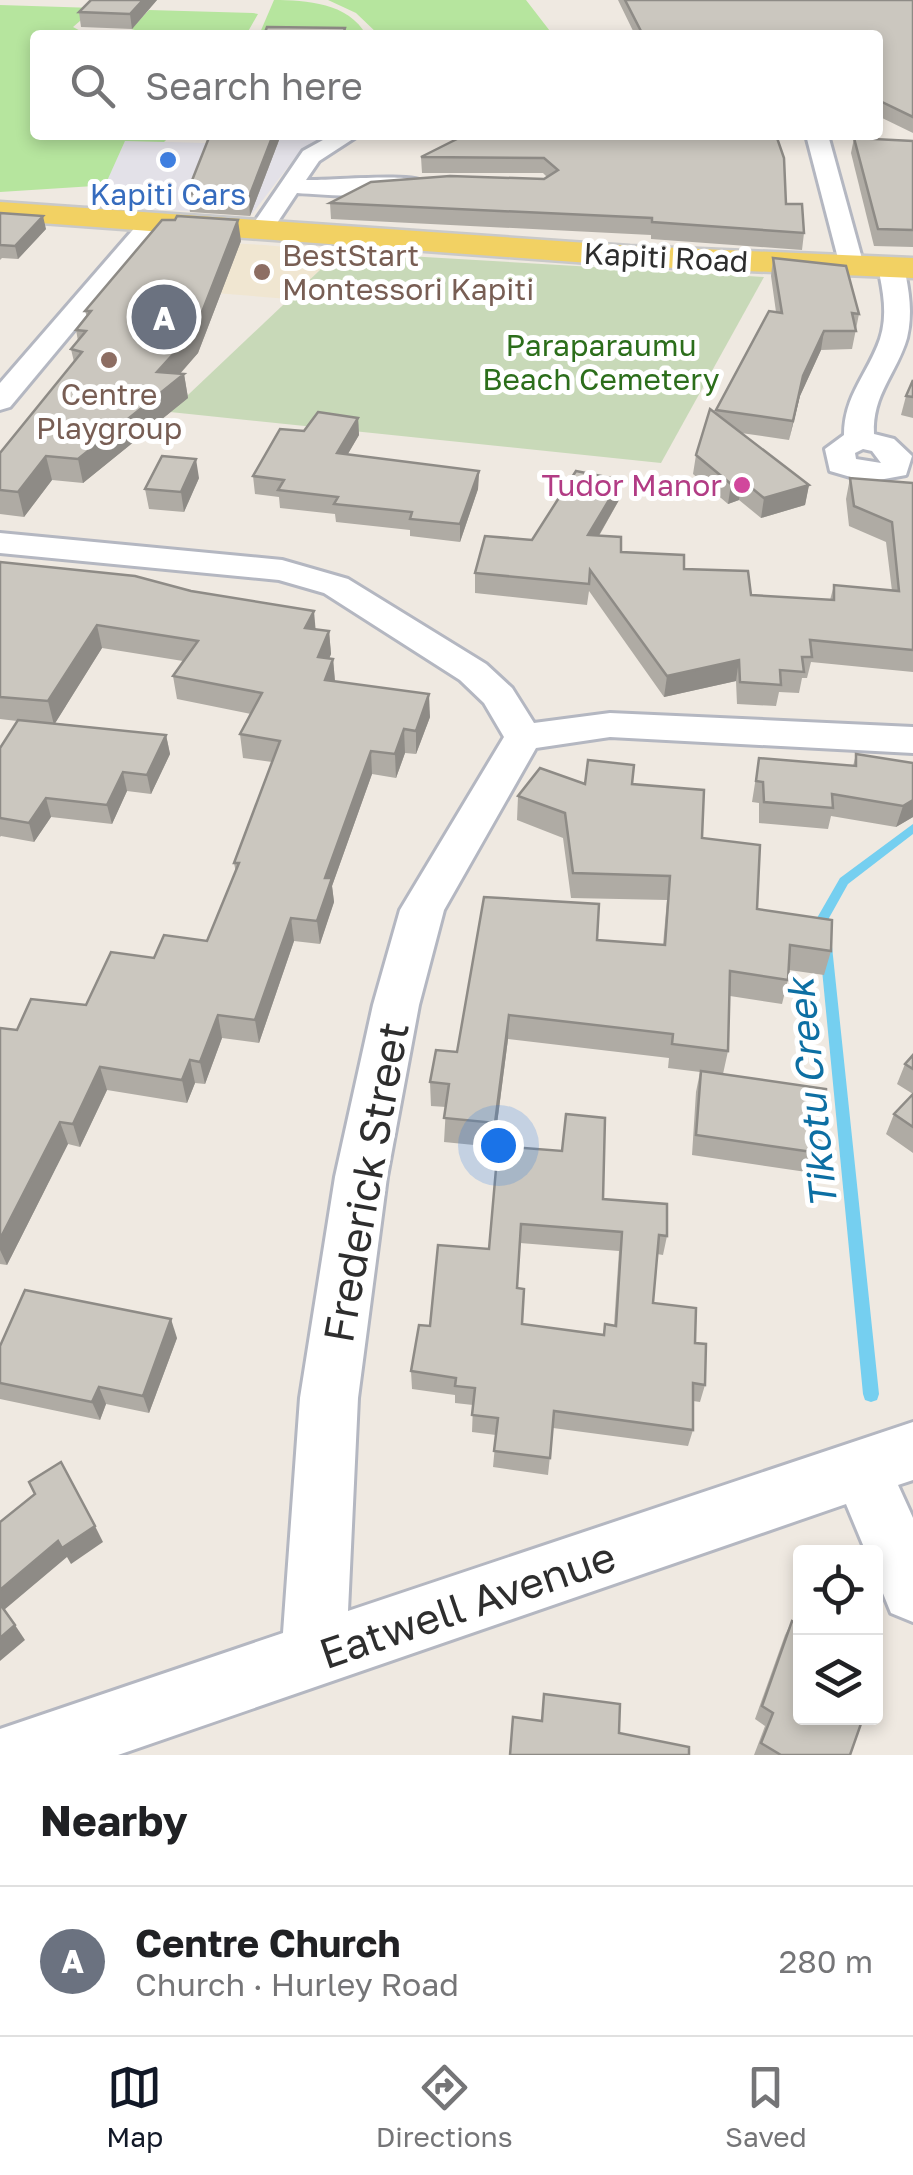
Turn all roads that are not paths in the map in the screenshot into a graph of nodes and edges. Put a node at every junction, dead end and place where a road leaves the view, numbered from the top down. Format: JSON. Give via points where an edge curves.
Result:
{"nodes":[{"id":1,"x":339,"y":140,"type":"edge"},
{"id":2,"x":817,"y":140,"type":"edge"},
{"id":3,"x":440,"y":181,"type":"edge"},
{"id":4,"x":290,"y":186,"type":"junction"},
{"id":5,"x":0,"y":211,"type":"edge"},
{"id":6,"x":152,"y":222,"type":"junction"},
{"id":7,"x":261,"y":230,"type":"junction"},
{"id":8,"x":852,"y":266,"type":"junction"},
{"id":9,"x":902,"y":268,"type":"edge"},
{"id":10,"x":0,"y":401,"type":"edge"},
{"id":11,"x":860,"y":439,"type":"dead end"},
{"id":12,"x":0,"y":543,"type":"edge"},
{"id":13,"x":522,"y":737,"type":"junction"},
{"id":14,"x":913,"y":740,"type":"edge"},
{"id":15,"x":887,"y":1460,"type":"edge"},
{"id":16,"x":913,"y":1591,"type":"edge"},
{"id":17,"x":314,"y":1656,"type":"junction"},
{"id":18,"x":20,"y":1755,"type":"edge"}],
"edges":[{"from":1,"to":4,"type":"street","via":[[312,156]]},
{"from":2,"to":8,"type":"street"},
{"from":3,"to":4,"type":"street","via":[[351,189]]},
{"from":4,"to":7,"type":"street"},
{"from":5,"to":6,"type":"main road","name":"Kapiti Road"},
{"from":6,"to":7,"type":"main road","name":"Kapiti Road"},
{"from":6,"to":10,"type":"street"},
{"from":7,"to":8,"type":"main road","name":"Kapiti Road"},
{"from":8,"to":9,"type":"main road","name":"Kapiti Road"},
{"from":9,"to":11,"type":"street","via":[[894,339],[857,408]]},
{"from":12,"to":13,"type":"street","via":[[282,570],[336,586],[474,672],[499,696]]},
{"from":13,"to":14,"type":"street","via":[[610,725]]},
{"from":13,"to":17,"type":"street","name":"Frederick Street","via":[[422,910],[396,1004],[361,1177],[328,1398]]},
{"from":15,"to":16,"type":"street"},
{"from":15,"to":17,"type":"street","name":"Eatwell Avenue"},
{"from":17,"to":18,"type":"street","name":"Eatwell Avenue"}]}
